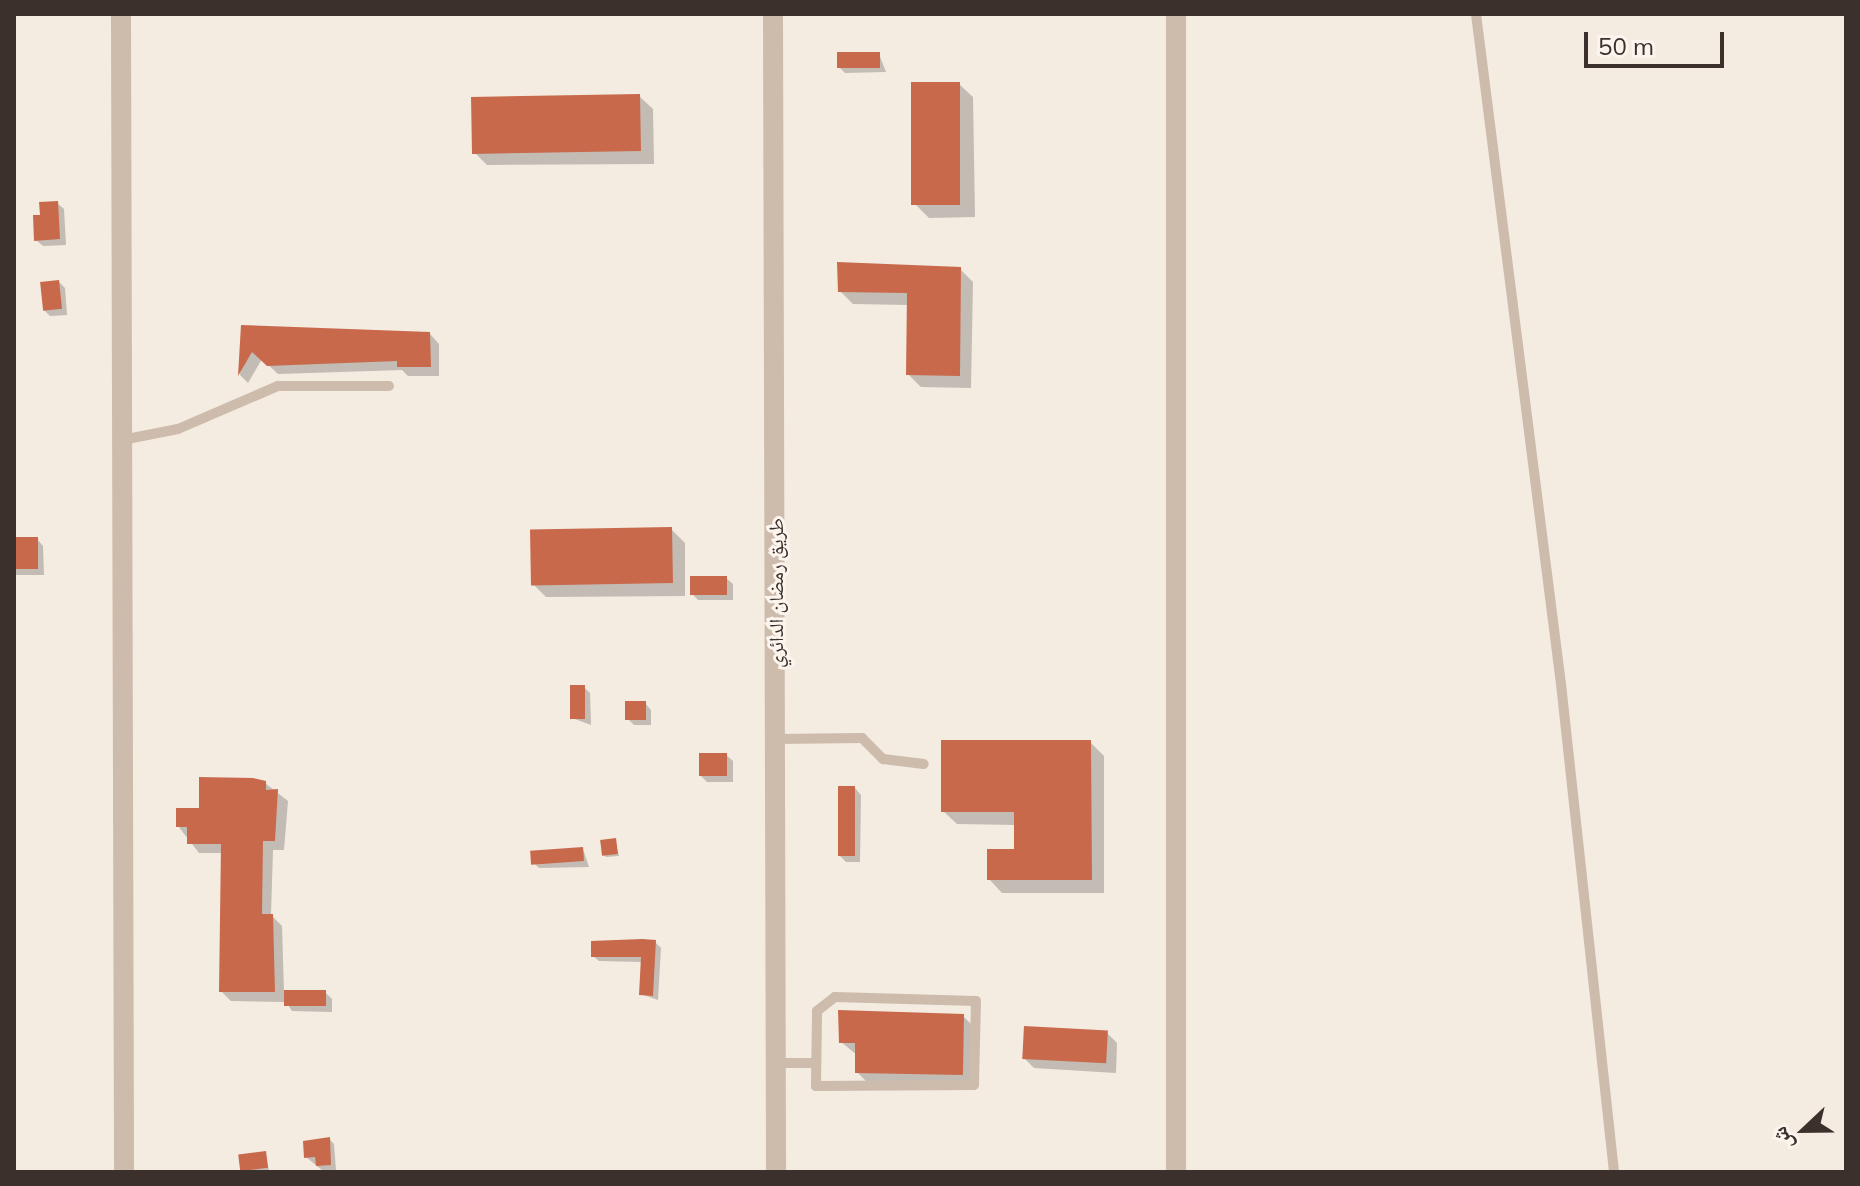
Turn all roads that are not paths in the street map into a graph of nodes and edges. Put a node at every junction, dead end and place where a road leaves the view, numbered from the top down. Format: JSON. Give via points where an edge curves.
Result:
{"nodes":[{"id":1,"x":121,"y":14,"type":"edge"},
{"id":2,"x":773,"y":14,"type":"edge"},
{"id":3,"x":1176,"y":14,"type":"edge"},
{"id":4,"x":1476,"y":14,"type":"edge"},
{"id":5,"x":389,"y":386,"type":"dead end"},
{"id":6,"x":122,"y":440,"type":"junction"},
{"id":7,"x":776,"y":739,"type":"junction"},
{"id":8,"x":924,"y":764,"type":"dead end"},
{"id":9,"x":775,"y":1063,"type":"junction"},
{"id":10,"x":816,"y":1063,"type":"junction"},
{"id":11,"x":124,"y":1172,"type":"edge"},
{"id":12,"x":776,"y":1172,"type":"edge"},
{"id":13,"x":1176,"y":1172,"type":"edge"},
{"id":14,"x":1614,"y":1172,"type":"edge"}],
"edges":[{"from":1,"to":6,"type":"street"},
{"from":2,"to":7,"type":"street","name":"طريق رمضان الدائري"},
{"from":3,"to":13,"type":"street"},
{"from":4,"to":14,"type":"lane","via":[[1559,669]]},
{"from":5,"to":6,"type":"lane","via":[[278,386],[178,429]]},
{"from":6,"to":11,"type":"street"},
{"from":7,"to":8,"type":"lane","via":[[862,738],[883,759]]},
{"from":7,"to":9,"type":"street","name":"طريق رمضان الدائري"},
{"from":9,"to":10,"type":"lane"},
{"from":9,"to":12,"type":"street","name":"طريق رمضان الدائري"},
{"from":10,"to":10,"type":"lane","via":[[816,1086],[974,1085],[976,1001],[835,997],[817,1011]]}]}
